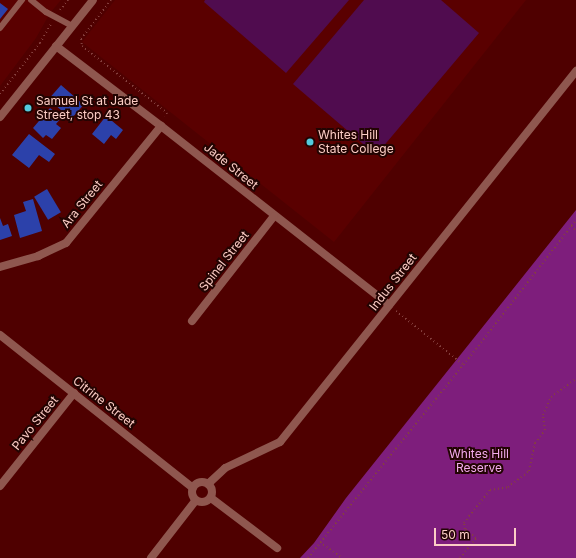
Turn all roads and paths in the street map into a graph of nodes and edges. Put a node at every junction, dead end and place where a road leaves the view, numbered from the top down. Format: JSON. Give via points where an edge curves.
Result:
{"nodes":[{"id":1,"x":22,"y":0,"type":"edge"},
{"id":2,"x":31,"y":0,"type":"edge"},
{"id":3,"x":68,"y":0,"type":"edge"},
{"id":4,"x":93,"y":0,"type":"edge"},
{"id":5,"x":111,"y":0,"type":"edge"},
{"id":6,"x":55,"y":17,"type":"junction"},
{"id":7,"x":72,"y":26,"type":"junction"},
{"id":8,"x":0,"y":28,"type":"edge"},
{"id":9,"x":56,"y":46,"type":"junction"},
{"id":10,"x":576,"y":71,"type":"edge"},
{"id":11,"x":0,"y":94,"type":"edge"},
{"id":12,"x":0,"y":117,"type":"edge"},
{"id":13,"x":161,"y":126,"type":"junction"},
{"id":14,"x":274,"y":216,"type":"junction"},
{"id":15,"x":576,"y":220,"type":"edge"},
{"id":16,"x":571,"y":226,"type":"junction"},
{"id":17,"x":576,"y":230,"type":"edge"},
{"id":18,"x":0,"y":267,"type":"edge"},
{"id":19,"x":389,"y":306,"type":"junction"},
{"id":20,"x":192,"y":321,"type":"dead end"},
{"id":21,"x":0,"y":335,"type":"edge"},
{"id":22,"x":464,"y":365,"type":"junction"},
{"id":23,"x":576,"y":379,"type":"edge"},
{"id":24,"x":74,"y":393,"type":"junction"},
{"id":25,"x":208,"y":484,"type":"junction"},
{"id":26,"x":0,"y":486,"type":"edge"},
{"id":27,"x":193,"y":488,"type":"junction"},
{"id":28,"x":211,"y":498,"type":"junction"},
{"id":29,"x":196,"y":500,"type":"junction"},
{"id":30,"x":320,"y":542,"type":"junction"},
{"id":31,"x":277,"y":548,"type":"dead end"},
{"id":32,"x":151,"y":558,"type":"edge"},
{"id":33,"x":308,"y":558,"type":"edge"},
{"id":34,"x":342,"y":558,"type":"edge"},
{"id":35,"x":460,"y":558,"type":"edge"}],
"edges":[{"from":1,"to":8,"type":"lane"},
{"from":2,"to":6,"type":"lane"},
{"from":3,"to":6,"type":"path"},
{"from":4,"to":7,"type":"street"},
{"from":5,"to":13,"type":"path","via":[[80,39],[82,46],[166,113]]},
{"from":6,"to":7,"type":"lane"},
{"from":6,"to":11,"type":"path","via":[[40,43]]},
{"from":7,"to":9,"type":"street"},
{"from":9,"to":12,"type":"street"},
{"from":9,"to":13,"type":"street","name":"Jade Street"},
{"from":10,"to":19,"type":"street","name":"Indus Street"},
{"from":13,"to":14,"type":"street","name":"Jade Street"},
{"from":13,"to":18,"type":"street","name":"Ara Street","via":[[66,243],[38,256]]},
{"from":14,"to":19,"type":"street","name":"Jade Street"},
{"from":14,"to":20,"type":"street","name":"Spinel Street"},
{"from":15,"to":16,"type":"path"},
{"from":16,"to":17,"type":"path"},
{"from":16,"to":22,"type":"path"},
{"from":19,"to":22,"type":"path"},
{"from":19,"to":25,"type":"street","name":"Indus Street","via":[[280,442],[225,468]]},
{"from":21,"to":24,"type":"street","name":"Citrine Street"},
{"from":22,"to":30,"type":"path"},
{"from":23,"to":35,"type":"path","via":[[551,397],[543,415],[545,430],[535,443],[529,471],[508,487],[490,490],[464,523],[465,528],[476,538]]},
{"from":24,"to":26,"type":"street","name":"Pavo Street"},
{"from":24,"to":27,"type":"street","name":"Citrine Street"},
{"from":25,"to":27,"type":"street","via":[[200,482]]},
{"from":25,"to":28,"type":"street","via":[[212,490]]},
{"from":27,"to":29,"type":"street","via":[[192,494]]},
{"from":28,"to":29,"type":"street","via":[[204,502]]},
{"from":28,"to":31,"type":"street"},
{"from":29,"to":32,"type":"street"},
{"from":30,"to":33,"type":"path"},
{"from":30,"to":34,"type":"path"}]}
